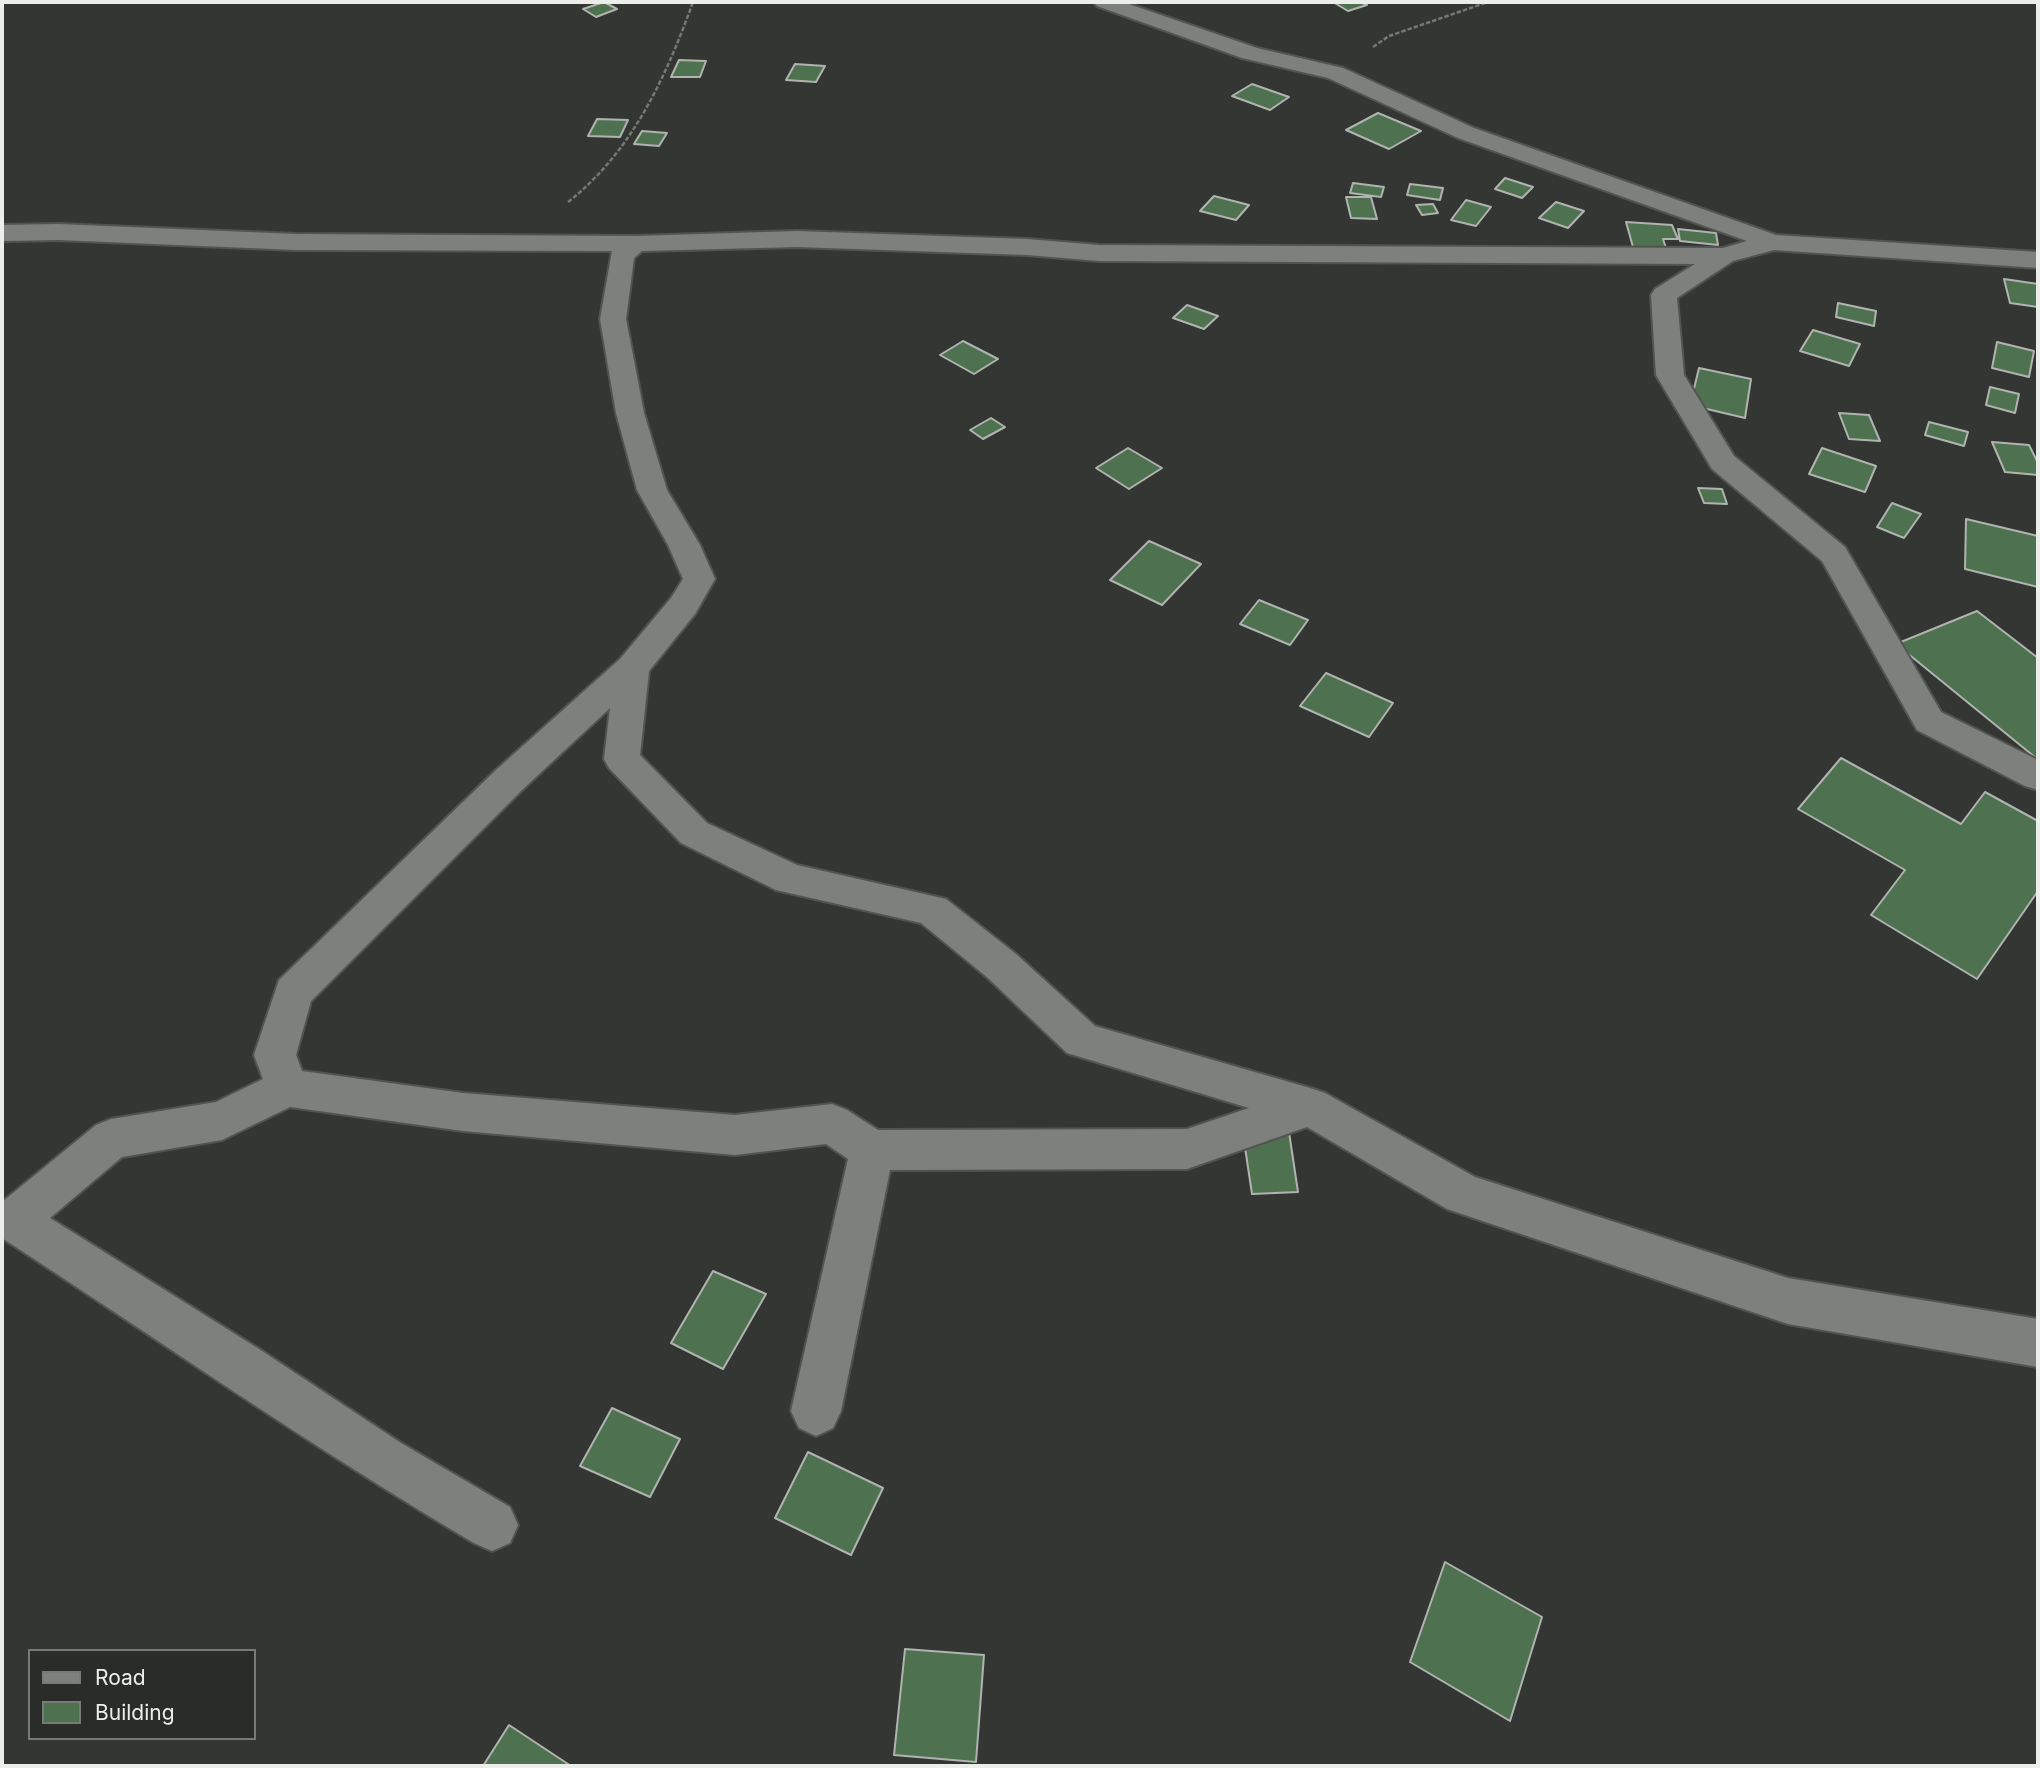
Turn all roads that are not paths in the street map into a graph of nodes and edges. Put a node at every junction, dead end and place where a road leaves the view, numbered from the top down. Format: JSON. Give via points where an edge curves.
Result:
{"nodes":[{"id":1,"x":1104,"y":2,"type":"edge"},
{"id":2,"x":2,"y":233,"type":"edge"},
{"id":3,"x":1773,"y":242,"type":"junction"},
{"id":4,"x":636,"y":244,"type":"junction"},
{"id":5,"x":1724,"y":256,"type":"junction"},
{"id":6,"x":2038,"y":260,"type":"edge"},
{"id":7,"x":632,"y":668,"type":"junction"},
{"id":8,"x":2038,"y":776,"type":"edge"},
{"id":9,"x":287,"y":1088,"type":"junction"},
{"id":10,"x":1310,"y":1107,"type":"junction"},
{"id":11,"x":872,"y":1150,"type":"junction"},
{"id":12,"x":8,"y":1223,"type":"edge"},
{"id":13,"x":2038,"y":1343,"type":"edge"},
{"id":14,"x":816,"y":1411,"type":"dead end"},
{"id":15,"x":492,"y":1525,"type":"dead end"}],
"edges":[{"from":1,"to":3,"type":"street","via":[[1250,53],[1335,73],[1466,133]]},
{"from":2,"to":4,"type":"street","via":[[296,242]]},
{"from":3,"to":5,"type":"street"},
{"from":3,"to":6,"type":"street"},
{"from":4,"to":5,"type":"street","via":[[797,239],[1099,253]]},
{"from":4,"to":7,"type":"street","via":[[622,255],[613,319],[630,413],[652,489],[699,579]]},
{"from":5,"to":8,"type":"street","via":[[1664,295],[1670,375],[1723,462],[1834,554],[1929,722]]},
{"from":7,"to":9,"type":"street","via":[[509,780],[293,992],[275,1055]]},
{"from":7,"to":10,"type":"street","via":[[622,759],[694,833],[790,879],[932,910],[1002,966],[1082,1040]]},
{"from":9,"to":11,"type":"street","via":[[463,1112],[735,1135],[832,1124]]},
{"from":9,"to":12,"type":"street","via":[[222,1121],[111,1139]]},
{"from":10,"to":11,"type":"street","via":[[1188,1149]]},
{"from":10,"to":13,"type":"street","via":[[1463,1194],[1787,1301]]},
{"from":11,"to":14,"type":"street"},
{"from":12,"to":15,"type":"street"}]}
